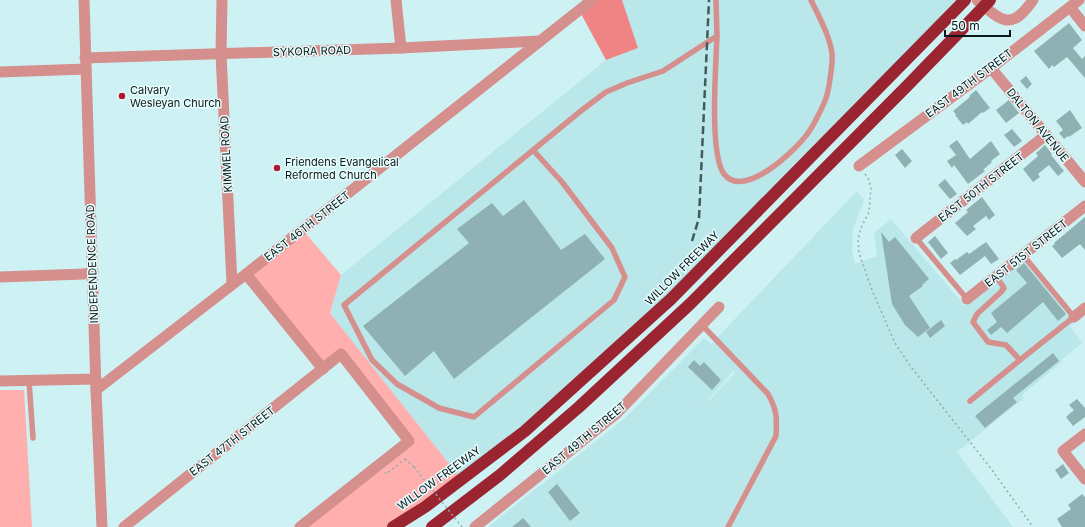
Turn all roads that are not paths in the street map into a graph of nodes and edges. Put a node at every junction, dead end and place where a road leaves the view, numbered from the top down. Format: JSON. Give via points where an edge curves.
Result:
{"nodes":[{"id":1,"x":84,"y":0,"type":"edge"},
{"id":2,"x":222,"y":0,"type":"edge"},
{"id":3,"x":396,"y":0,"type":"edge"},
{"id":4,"x":592,"y":0,"type":"edge"},
{"id":5,"x":716,"y":0,"type":"edge"},
{"id":6,"x":810,"y":0,"type":"edge"},
{"id":7,"x":977,"y":0,"type":"edge"},
{"id":8,"x":990,"y":0,"type":"edge"},
{"id":9,"x":1033,"y":0,"type":"edge"},
{"id":10,"x":1079,"y":0,"type":"edge"},
{"id":11,"x":961,"y":4,"type":"edge"},
{"id":12,"x":1070,"y":7,"type":"junction"},
{"id":13,"x":1085,"y":26,"type":"edge"},
{"id":14,"x":717,"y":36,"type":"junction"},
{"id":15,"x":540,"y":41,"type":"junction"},
{"id":16,"x":401,"y":48,"type":"junction"},
{"id":17,"x":221,"y":54,"type":"junction"},
{"id":18,"x":86,"y":64,"type":"junction"},
{"id":19,"x":991,"y":68,"type":"junction"},
{"id":20,"x":0,"y":72,"type":"edge"},
{"id":21,"x":1046,"y":135,"type":"junction"},
{"id":22,"x":533,"y":150,"type":"junction"},
{"id":23,"x":862,"y":169,"type":"road end"},
{"id":24,"x":1085,"y":182,"type":"edge"},
{"id":25,"x":1085,"y":206,"type":"edge"},
{"id":26,"x":916,"y":238,"type":"joint"},
{"id":27,"x":1023,"y":255,"type":"junction"},
{"id":28,"x":93,"y":272,"type":"junction"},
{"id":29,"x":246,"y":274,"type":"junction"},
{"id":30,"x":996,"y":276,"type":"junction"},
{"id":31,"x":0,"y":277,"type":"edge"},
{"id":32,"x":232,"y":284,"type":"junction"},
{"id":33,"x":967,"y":299,"type":"joint"},
{"id":34,"x":719,"y":307,"type":"dead end"},
{"id":35,"x":1085,"y":308,"type":"edge"},
{"id":36,"x":1074,"y":317,"type":"junction"},
{"id":37,"x":702,"y":325,"type":"junction"},
{"id":38,"x":1020,"y":360,"type":"junction"},
{"id":39,"x":324,"y":368,"type":"junction"},
{"id":40,"x":96,"y":379,"type":"junction"},
{"id":41,"x":29,"y":380,"type":"junction"},
{"id":42,"x":0,"y":381,"type":"edge"},
{"id":43,"x":96,"y":390,"type":"junction"},
{"id":44,"x":970,"y":401,"type":"dead end"},
{"id":45,"x":1085,"y":434,"type":"edge"},
{"id":46,"x":33,"y":438,"type":"dead end"},
{"id":47,"x":1085,"y":479,"type":"edge"},
{"id":48,"x":102,"y":527,"type":"edge"},
{"id":49,"x":124,"y":527,"type":"edge"},
{"id":50,"x":300,"y":527,"type":"edge"},
{"id":51,"x":394,"y":527,"type":"edge"},
{"id":52,"x":432,"y":527,"type":"edge"},
{"id":53,"x":477,"y":527,"type":"edge"},
{"id":54,"x":728,"y":527,"type":"edge"}],
"edges":[{"from":1,"to":18,"type":"street","name":"INDEPENDENCE ROAD"},
{"from":2,"to":17,"type":"street","name":"KIMMEL ROAD"},
{"from":3,"to":16,"type":"street"},
{"from":4,"to":15,"type":"street","name":"EAST 46TH STREET"},
{"from":5,"to":14,"type":"lane"},
{"from":6,"to":14,"type":"lane","via":[[827,34],[832,54],[826,98],[808,133],[783,161],[748,180],[734,180],[724,174],[718,159],[715,138]]},
{"from":7,"to":9,"type":"street","via":[[998,18],[1006,21],[1025,11]]},
{"from":8,"to":52,"type":"highway","bridge":true,"via":[[690,304],[579,407],[500,475]]},
{"from":10,"to":12,"type":"street","name":"EAST 49TH STREET"},
{"from":11,"to":51,"type":"highway","name":"WILLOW FREEWAY","via":[[670,299],[525,431]]},
{"from":12,"to":13,"type":"street"},
{"from":12,"to":19,"type":"street","name":"EAST 49TH STREET"},
{"from":14,"to":22,"type":"lane","via":[[663,71],[606,92]]},
{"from":15,"to":16,"type":"street","name":"SYKORA ROAD"},
{"from":15,"to":29,"type":"street","name":"EAST 46TH STREET"},
{"from":16,"to":17,"type":"street","name":"SYKORA ROAD"},
{"from":17,"to":18,"type":"street","name":"SYKORA ROAD"},
{"from":17,"to":32,"type":"street","name":"KIMMEL ROAD"},
{"from":18,"to":20,"type":"street","name":"SYKORA ROAD"},
{"from":18,"to":28,"type":"street","name":"INDEPENDENCE ROAD"},
{"from":19,"to":21,"type":"street","name":"DALTON AVENUE"},
{"from":19,"to":23,"type":"street","name":"EAST 49TH STREET"},
{"from":21,"to":24,"type":"street","name":"DALTON AVENUE"},
{"from":21,"to":26,"type":"street","name":"EAST 50TH STREET"},
{"from":22,"to":22,"type":"lane","via":[[344,305],[372,360],[397,384],[439,408],[474,417],[614,300],[625,277],[612,248],[562,182]]},
{"from":25,"to":27,"type":"street","name":"EAST 51ST STREET"},
{"from":26,"to":33,"type":"lane"},
{"from":27,"to":30,"type":"street","name":"EAST 51ST STREET"},
{"from":27,"to":36,"type":"lane"},
{"from":28,"to":31,"type":"street"},
{"from":28,"to":40,"type":"street","name":"INDEPENDENCE ROAD"},
{"from":29,"to":32,"type":"street","name":"EAST 46TH STREET"},
{"from":29,"to":39,"type":"street"},
{"from":30,"to":33,"type":"street","name":"EAST 51ST STREET"},
{"from":30,"to":38,"type":"lane","via":[[1004,288],[977,314],[973,322],[988,342],[1006,345]]},
{"from":32,"to":43,"type":"street","name":"EAST 46TH STREET"},
{"from":34,"to":37,"type":"street","name":"EAST 49TH STREET"},
{"from":35,"to":36,"type":"street"},
{"from":36,"to":38,"type":"lane"},
{"from":37,"to":53,"type":"street","name":"EAST 49TH STREET","via":[[617,413]]},
{"from":37,"to":54,"type":"lane","via":[[768,394],[775,407],[777,420],[776,436]]},
{"from":38,"to":44,"type":"lane"},
{"from":39,"to":49,"type":"street","name":"EAST 47TH STREET"},
{"from":39,"to":50,"type":"street","name":"EAST 47TH STREET","via":[[341,354],[409,441]]},
{"from":40,"to":41,"type":"street"},
{"from":40,"to":43,"type":"street","name":"INDEPENDENCE ROAD"},
{"from":41,"to":42,"type":"street"},
{"from":41,"to":46,"type":"lane"},
{"from":43,"to":48,"type":"street","name":"INDEPENDENCE ROAD"},
{"from":45,"to":47,"type":"street","via":[[1063,451]]}]}
